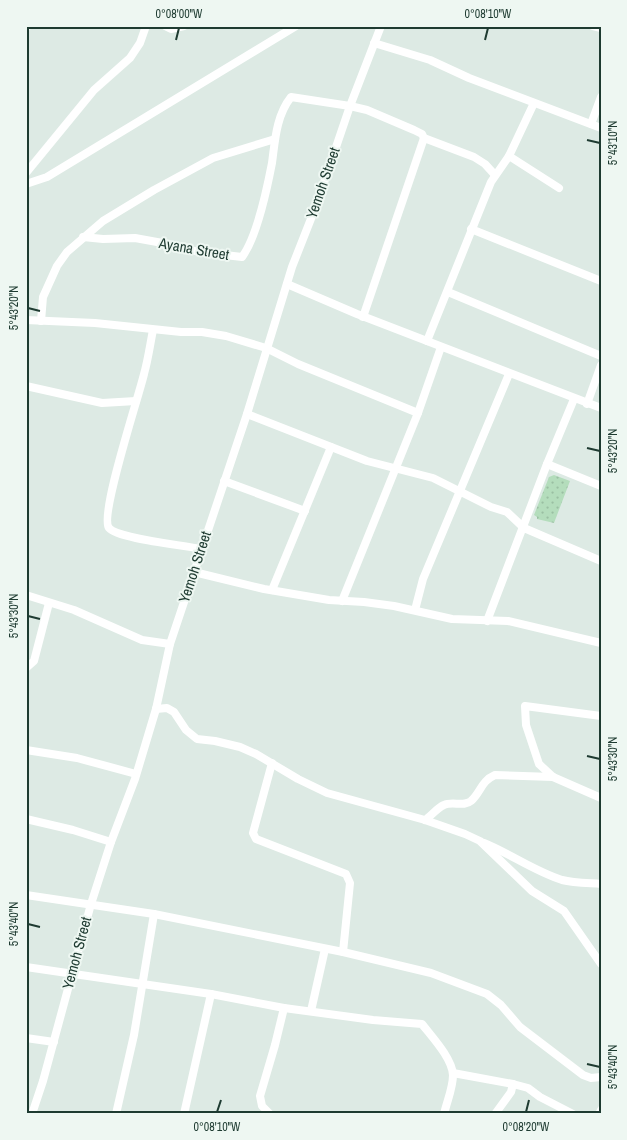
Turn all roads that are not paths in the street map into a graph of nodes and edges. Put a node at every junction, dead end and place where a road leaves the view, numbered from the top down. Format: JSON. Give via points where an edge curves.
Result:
{"nodes":[{"id":1,"x":146,"y":26,"type":"edge"},
{"id":2,"x":165,"y":26,"type":"edge"},
{"id":3,"x":184,"y":26,"type":"edge"},
{"id":4,"x":296,"y":26,"type":"edge"},
{"id":5,"x":381,"y":26,"type":"edge"},
{"id":6,"x":593,"y":26,"type":"edge"},
{"id":7,"x":601,"y":28,"type":"edge"},
{"id":8,"x":374,"y":43,"type":"junction"},
{"id":9,"x":601,"y":97,"type":"edge"},
{"id":10,"x":534,"y":103,"type":"junction"},
{"id":11,"x":350,"y":106,"type":"junction"},
{"id":12,"x":591,"y":124,"type":"junction"},
{"id":13,"x":601,"y":128,"type":"edge"},
{"id":14,"x":424,"y":138,"type":"junction"},
{"id":15,"x":274,"y":139,"type":"junction"},
{"id":16,"x":509,"y":156,"type":"junction"},
{"id":17,"x":26,"y":173,"type":"edge"},
{"id":18,"x":495,"y":175,"type":"junction"},
{"id":19,"x":26,"y":184,"type":"edge"},
{"id":20,"x":559,"y":188,"type":"dead end"},
{"id":21,"x":471,"y":229,"type":"junction"},
{"id":22,"x":84,"y":237,"type":"junction"},
{"id":23,"x":601,"y":281,"type":"edge"},
{"id":24,"x":287,"y":284,"type":"junction"},
{"id":25,"x":448,"y":292,"type":"junction"},
{"id":26,"x":363,"y":317,"type":"junction"},
{"id":27,"x":41,"y":321,"type":"junction"},
{"id":28,"x":27,"y":322,"type":"edge"},
{"id":29,"x":153,"y":330,"type":"junction"},
{"id":30,"x":427,"y":341,"type":"junction"},
{"id":31,"x":266,"y":348,"type":"junction"},
{"id":32,"x":442,"y":348,"type":"junction"},
{"id":33,"x":601,"y":356,"type":"edge"},
{"id":34,"x":601,"y":366,"type":"edge"},
{"id":35,"x":509,"y":374,"type":"junction"},
{"id":36,"x":26,"y":386,"type":"edge"},
{"id":37,"x":574,"y":400,"type":"junction"},
{"id":38,"x":136,"y":401,"type":"junction"},
{"id":39,"x":587,"y":404,"type":"junction"},
{"id":40,"x":601,"y":408,"type":"edge"},
{"id":41,"x":418,"y":413,"type":"junction"},
{"id":42,"x":247,"y":414,"type":"junction"},
{"id":43,"x":331,"y":447,"type":"junction"},
{"id":44,"x":547,"y":464,"type":"junction"},
{"id":45,"x":395,"y":468,"type":"junction"},
{"id":46,"x":224,"y":481,"type":"junction"},
{"id":47,"x":601,"y":486,"type":"edge"},
{"id":48,"x":460,"y":490,"type":"junction"},
{"id":49,"x":305,"y":511,"type":"junction"},
{"id":50,"x":524,"y":528,"type":"junction"},
{"id":51,"x":201,"y":549,"type":"junction"},
{"id":52,"x":601,"y":561,"type":"edge"},
{"id":53,"x":194,"y":572,"type":"junction"},
{"id":54,"x":272,"y":590,"type":"junction"},
{"id":55,"x":26,"y":595,"type":"edge"},
{"id":56,"x":342,"y":601,"type":"junction"},
{"id":57,"x":49,"y":603,"type":"junction"},
{"id":58,"x":415,"y":610,"type":"junction"},
{"id":59,"x":488,"y":621,"type":"junction"},
{"id":60,"x":601,"y":643,"type":"edge"},
{"id":61,"x":170,"y":644,"type":"junction"},
{"id":62,"x":26,"y":668,"type":"edge"},
{"id":63,"x":156,"y":709,"type":"junction"},
{"id":64,"x":601,"y":716,"type":"edge"},
{"id":65,"x":26,"y":750,"type":"edge"},
{"id":66,"x":272,"y":763,"type":"junction"},
{"id":67,"x":136,"y":774,"type":"junction"},
{"id":68,"x":553,"y":776,"type":"junction"},
{"id":69,"x":601,"y":798,"type":"edge"},
{"id":70,"x":26,"y":819,"type":"edge"},
{"id":71,"x":425,"y":820,"type":"junction"},
{"id":72,"x":480,"y":841,"type":"junction"},
{"id":73,"x":111,"y":842,"type":"junction"},
{"id":74,"x":601,"y":884,"type":"edge"},
{"id":75,"x":26,"y":895,"type":"edge"},
{"id":76,"x":91,"y":904,"type":"junction"},
{"id":77,"x":154,"y":914,"type":"junction"},
{"id":78,"x":325,"y":948,"type":"junction"},
{"id":79,"x":343,"y":952,"type":"junction"},
{"id":80,"x":599,"y":960,"type":"edge"},
{"id":81,"x":26,"y":967,"type":"edge"},
{"id":82,"x":71,"y":974,"type":"junction"},
{"id":83,"x":143,"y":983,"type":"junction"},
{"id":84,"x":211,"y":994,"type":"junction"},
{"id":85,"x":284,"y":1008,"type":"junction"},
{"id":86,"x":310,"y":1011,"type":"junction"},
{"id":87,"x":26,"y":1038,"type":"edge"},
{"id":88,"x":54,"y":1042,"type":"junction"},
{"id":89,"x":453,"y":1073,"type":"junction"},
{"id":90,"x":601,"y":1077,"type":"edge"},
{"id":91,"x":513,"y":1084,"type":"junction"},
{"id":92,"x":601,"y":1110,"type":"edge"},
{"id":93,"x":26,"y":1112,"type":"edge"},
{"id":94,"x":32,"y":1114,"type":"edge"},
{"id":95,"x":116,"y":1114,"type":"edge"},
{"id":96,"x":184,"y":1114,"type":"edge"},
{"id":97,"x":270,"y":1114,"type":"edge"},
{"id":98,"x":444,"y":1114,"type":"edge"},
{"id":99,"x":495,"y":1114,"type":"edge"},
{"id":100,"x":573,"y":1114,"type":"edge"},
{"id":101,"x":599,"y":1114,"type":"edge"}],
"edges":[{"from":1,"to":17,"type":"street","via":[[130,58],[94,90]]},
{"from":2,"to":3,"type":"street","via":[[171,29]]},
{"from":4,"to":19,"type":"street","via":[[47,177]]},
{"from":5,"to":8,"type":"street","name":"Yemoh Street"},
{"from":6,"to":7,"type":"street"},
{"from":8,"to":10,"type":"street","via":[[430,60]]},
{"from":8,"to":11,"type":"street","name":"Yemoh Street"},
{"from":9,"to":12,"type":"street"},
{"from":10,"to":12,"type":"street"},
{"from":10,"to":16,"type":"street"},
{"from":11,"to":14,"type":"street","via":[[414,130]]},
{"from":11,"to":15,"type":"street","via":[[291,97]]},
{"from":11,"to":24,"type":"street","name":"Yemoh Street"},
{"from":12,"to":13,"type":"street"},
{"from":14,"to":18,"type":"street","via":[[474,157]]},
{"from":14,"to":26,"type":"street"},
{"from":15,"to":22,"type":"street","via":[[213,158],[103,221]]},
{"from":15,"to":22,"type":"street","name":"Ayana Street","via":[[272,164],[258,221],[242,257],[199,252],[135,238]]},
{"from":16,"to":18,"type":"street"},
{"from":16,"to":20,"type":"street"},
{"from":18,"to":21,"type":"street"},
{"from":21,"to":23,"type":"street"},
{"from":21,"to":25,"type":"street"},
{"from":22,"to":27,"type":"street","via":[[57,266],[43,298]]},
{"from":24,"to":26,"type":"street"},
{"from":24,"to":31,"type":"street","name":"Yemoh Street"},
{"from":25,"to":30,"type":"street"},
{"from":25,"to":33,"type":"street"},
{"from":26,"to":30,"type":"street"},
{"from":27,"to":28,"type":"street"},
{"from":27,"to":29,"type":"street","via":[[88,322]]},
{"from":29,"to":31,"type":"street","via":[[202,332]]},
{"from":29,"to":38,"type":"street"},
{"from":30,"to":32,"type":"street"},
{"from":31,"to":41,"type":"street"},
{"from":31,"to":42,"type":"street","name":"Yemoh Street"},
{"from":32,"to":35,"type":"street"},
{"from":32,"to":41,"type":"street"},
{"from":34,"to":39,"type":"street"},
{"from":35,"to":37,"type":"street"},
{"from":35,"to":48,"type":"street"},
{"from":36,"to":38,"type":"street","via":[[102,404]]},
{"from":37,"to":39,"type":"street"},
{"from":37,"to":44,"type":"street"},
{"from":38,"to":51,"type":"street","via":[[110,496],[107,527],[127,536]]},
{"from":39,"to":40,"type":"street"},
{"from":41,"to":45,"type":"street"},
{"from":42,"to":43,"type":"street"},
{"from":42,"to":46,"type":"street","name":"Yemoh Street"},
{"from":43,"to":45,"type":"street"},
{"from":43,"to":49,"type":"street"},
{"from":44,"to":47,"type":"street"},
{"from":44,"to":50,"type":"street"},
{"from":45,"to":48,"type":"street","via":[[433,478]]},
{"from":45,"to":56,"type":"street"},
{"from":46,"to":49,"type":"street"},
{"from":46,"to":51,"type":"street","name":"Yemoh Street"},
{"from":48,"to":50,"type":"street","via":[[507,512]]},
{"from":48,"to":58,"type":"street","via":[[423,579]]},
{"from":49,"to":54,"type":"street"},
{"from":50,"to":52,"type":"street"},
{"from":50,"to":59,"type":"street"},
{"from":51,"to":53,"type":"street","name":"Yemoh Street"},
{"from":53,"to":54,"type":"street"},
{"from":53,"to":61,"type":"street","name":"Yemoh Street"},
{"from":54,"to":56,"type":"street"},
{"from":55,"to":57,"type":"street"},
{"from":56,"to":58,"type":"street"},
{"from":57,"to":61,"type":"street","via":[[74,610],[142,640]]},
{"from":57,"to":62,"type":"street","via":[[34,661]]},
{"from":58,"to":59,"type":"street","via":[[452,619]]},
{"from":59,"to":60,"type":"street","via":[[508,621]]},
{"from":61,"to":63,"type":"street","name":"Yemoh Street"},
{"from":63,"to":66,"type":"street","via":[[167,708],[174,712],[186,730],[197,739],[240,747]]},
{"from":63,"to":67,"type":"street","name":"Yemoh Street"},
{"from":64,"to":68,"type":"street","via":[[525,706],[526,725],[536,760]]},
{"from":65,"to":67,"type":"street","via":[[77,758]]},
{"from":66,"to":71,"type":"street","via":[[327,793]]},
{"from":66,"to":79,"type":"street","via":[[253,833],[256,839],[346,874],[350,884]]},
{"from":67,"to":73,"type":"street","name":"Yemoh Street"},
{"from":68,"to":69,"type":"street"},
{"from":68,"to":71,"type":"street","via":[[495,775],[487,778],[470,802],[442,806]]},
{"from":70,"to":73,"type":"street"},
{"from":71,"to":72,"type":"street"},
{"from":72,"to":74,"type":"street","via":[[547,874],[564,880]]},
{"from":72,"to":80,"type":"street","via":[[532,891],[564,912]]},
{"from":73,"to":76,"type":"street","name":"Yemoh Street"},
{"from":75,"to":76,"type":"street"},
{"from":76,"to":77,"type":"street"},
{"from":76,"to":82,"type":"street","name":"Yemoh Street"},
{"from":77,"to":78,"type":"street"},
{"from":77,"to":83,"type":"street"},
{"from":78,"to":79,"type":"street"},
{"from":78,"to":86,"type":"street"},
{"from":79,"to":90,"type":"street","via":[[432,973],[487,994],[520,1027],[583,1075]]},
{"from":81,"to":82,"type":"street"},
{"from":82,"to":83,"type":"street"},
{"from":82,"to":88,"type":"street","name":"Yemoh Street"},
{"from":83,"to":84,"type":"street"},
{"from":83,"to":95,"type":"street"},
{"from":84,"to":85,"type":"street"},
{"from":84,"to":96,"type":"street"},
{"from":85,"to":86,"type":"street"},
{"from":85,"to":97,"type":"street","via":[[260,1096],[262,1106]]},
{"from":86,"to":89,"type":"street","via":[[422,1024],[444,1053]]},
{"from":87,"to":88,"type":"street"},
{"from":88,"to":94,"type":"street","name":"Yemoh Street"},
{"from":89,"to":91,"type":"street"},
{"from":89,"to":98,"type":"street"},
{"from":91,"to":99,"type":"street"},
{"from":91,"to":100,"type":"street","via":[[528,1088]]},
{"from":92,"to":101,"type":"street"},
{"from":93,"to":94,"type":"street"}]}
